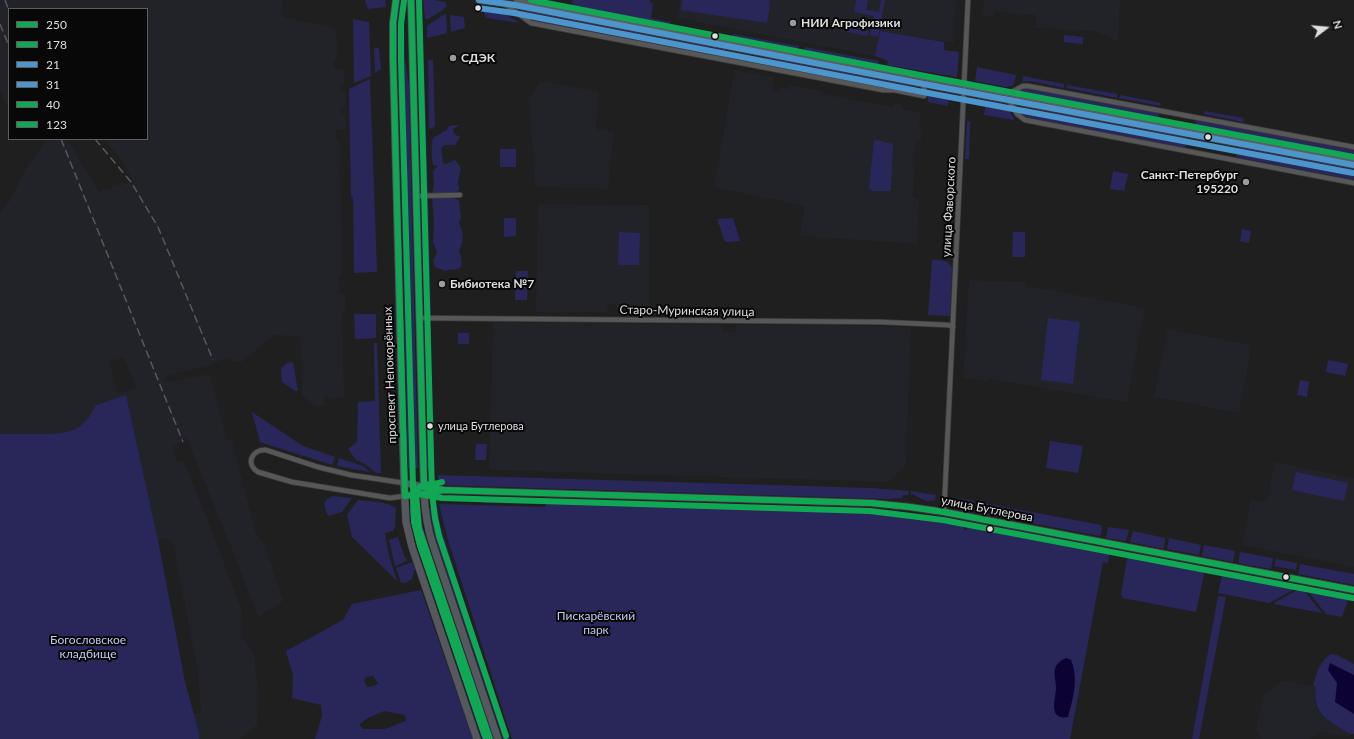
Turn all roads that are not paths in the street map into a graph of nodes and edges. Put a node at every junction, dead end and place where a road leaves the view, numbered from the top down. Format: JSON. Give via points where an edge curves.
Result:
{"nodes":[{"id":1,"x":396,"y":0,"type":"edge"},
{"id":2,"x":411,"y":0,"type":"edge"},
{"id":3,"x":479,"y":0,"type":"edge"},
{"id":4,"x":517,"y":0,"type":"edge"},
{"id":5,"x":968,"y":0,"type":"edge"},
{"id":6,"x":505,"y":4,"type":"junction"},
{"id":7,"x":924,"y":84,"type":"junction"},
{"id":8,"x":964,"y":84,"type":"junction"},
{"id":9,"x":964,"y":92,"type":"junction"},
{"id":10,"x":1010,"y":93,"type":"junction"},
{"id":11,"x":1009,"y":100,"type":"junction"},
{"id":12,"x":1354,"y":147,"type":"edge"},
{"id":13,"x":1354,"y":159,"type":"edge"},
{"id":14,"x":1354,"y":165,"type":"edge"},
{"id":15,"x":1354,"y":183,"type":"edge"},
{"id":16,"x":460,"y":195,"type":"dead end"},
{"id":17,"x":416,"y":196,"type":"junction"},
{"id":18,"x":420,"y":318,"type":"junction"},
{"id":19,"x":953,"y":327,"type":"junction"},
{"id":20,"x":404,"y":483,"type":"junction"},
{"id":21,"x":424,"y":490,"type":"junction"},
{"id":22,"x":405,"y":496,"type":"junction"},
{"id":23,"x":944,"y":512,"type":"junction"},
{"id":24,"x":1354,"y":590,"type":"edge"},
{"id":25,"x":477,"y":739,"type":"edge"},
{"id":26,"x":498,"y":739,"type":"edge"}],
"edges":[{"from":1,"to":20,"type":"main road","name":"проспект Непокорённых","via":[[393,59]]},
{"from":2,"to":17,"type":"main road"},
{"from":3,"to":6,"type":"main road"},
{"from":4,"to":8,"type":"main road"},
{"from":5,"to":8,"type":"street","name":"улица Фаворского"},
{"from":6,"to":7,"type":"main road"},
{"from":6,"to":7,"type":"street","via":[[531,23],[883,90],[924,96]]},
{"from":7,"to":9,"type":"main road"},
{"from":8,"to":9,"type":"street","name":"улица Фаворского"},
{"from":8,"to":10,"type":"main road"},
{"from":9,"to":11,"type":"main road"},
{"from":9,"to":19,"type":"street","name":"улица Фаворского"},
{"from":10,"to":12,"type":"street","via":[[1028,86]]},
{"from":10,"to":13,"type":"main road"},
{"from":11,"to":14,"type":"main road"},
{"from":11,"to":15,"type":"street","via":[[1025,120]]},
{"from":16,"to":17,"type":"street"},
{"from":17,"to":18,"type":"main road"},
{"from":18,"to":19,"type":"street","name":"Старо-Муринская улица","via":[[881,322]]},
{"from":18,"to":21,"type":"main road"},
{"from":19,"to":23,"type":"street","name":"улица Фаворского"},
{"from":20,"to":21,"type":"main road","name":"улица Бутлерова"},
{"from":20,"to":22,"type":"main road","name":"проспект Непокорённых"},
{"from":20,"to":22,"type":"street","name":"улица Бутлерова","via":[[351,475],[266,450],[257,451],[251,458],[253,469],[258,472],[292,482],[390,498]]},
{"from":21,"to":22,"type":"main road","name":"улица Бутлерова"},
{"from":21,"to":23,"type":"main road","name":"улица Бутлерова","via":[[436,493],[442,490],[871,503]]},
{"from":21,"to":26,"type":"main road","via":[[427,526]]},
{"from":22,"to":25,"type":"main road","name":"проспект Непокорённых","via":[[406,522],[412,547]]},
{"from":23,"to":24,"type":"main road","name":"улица Бутлерова"}]}
